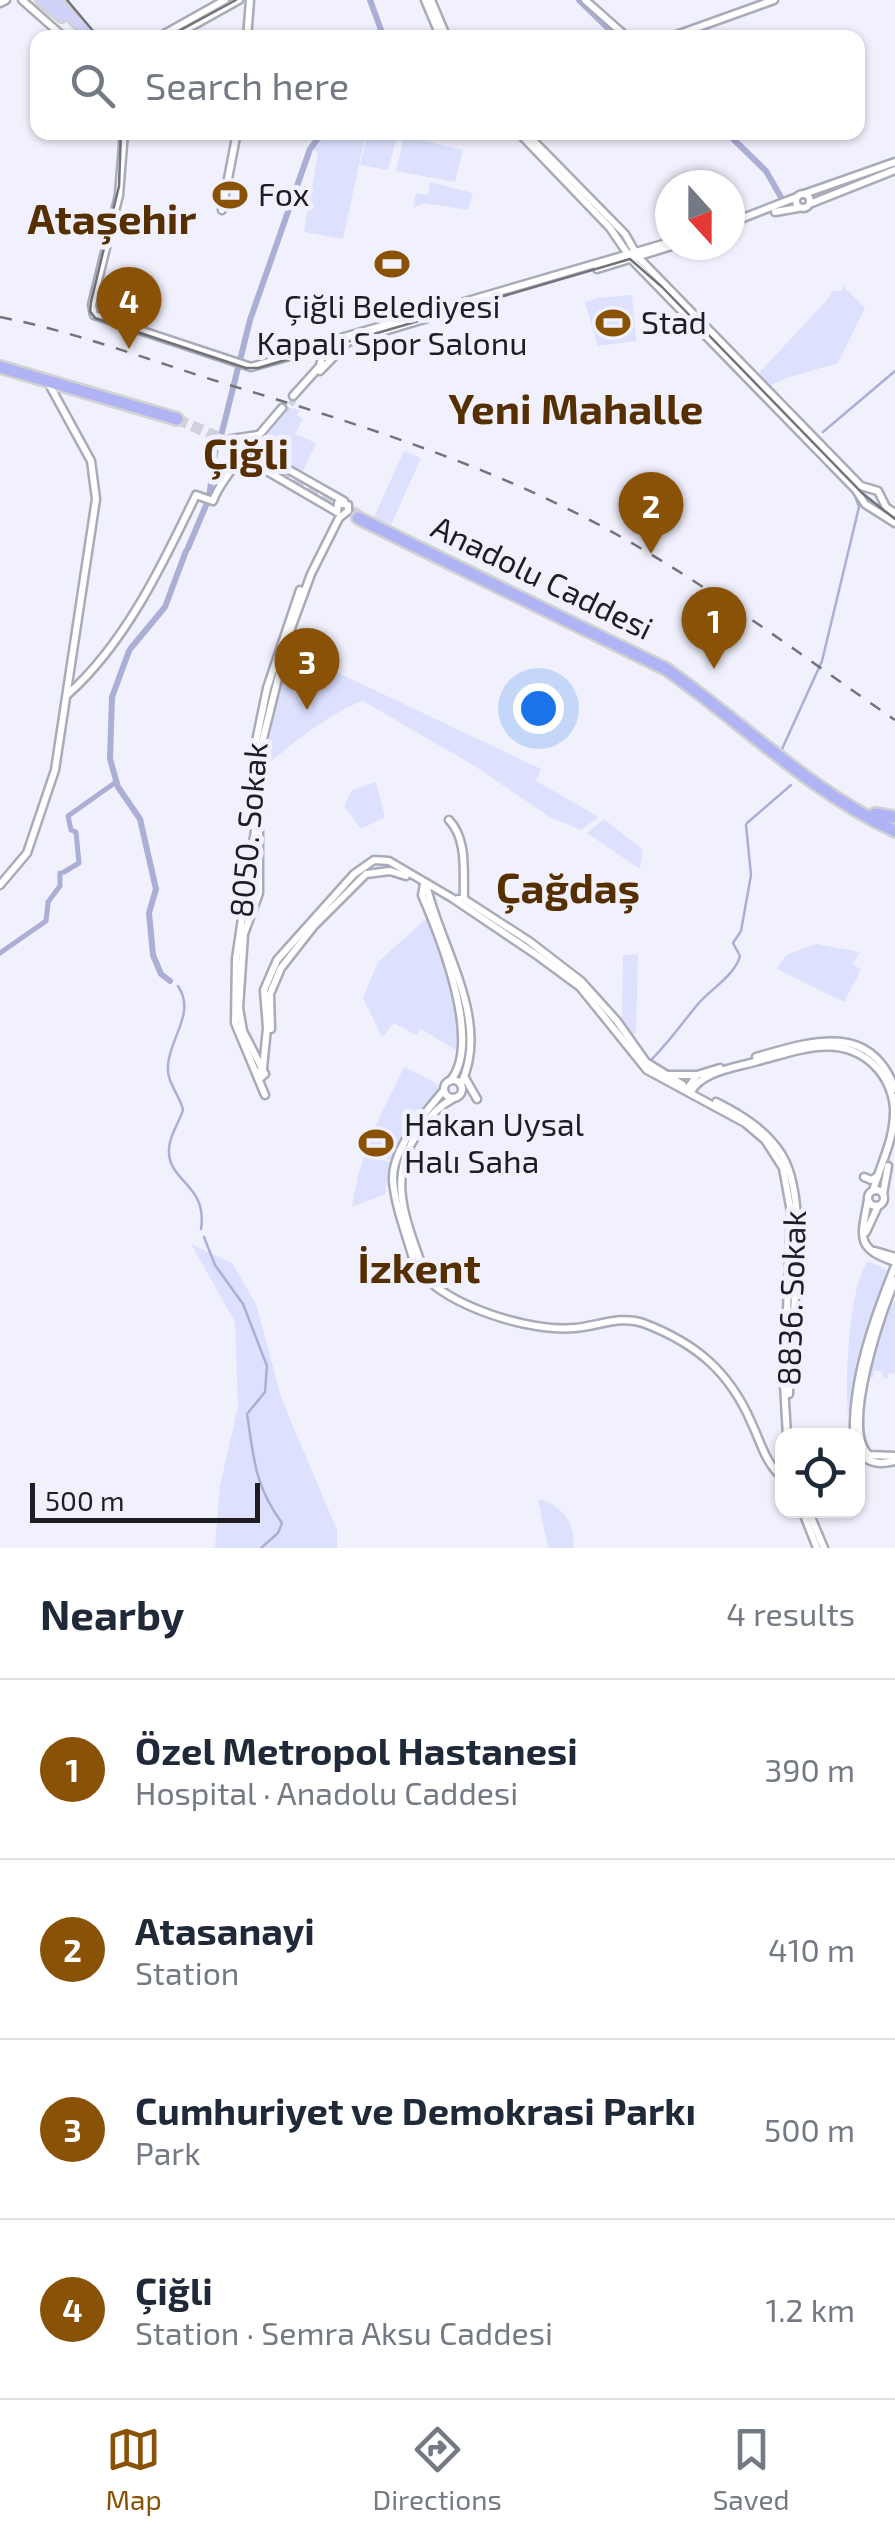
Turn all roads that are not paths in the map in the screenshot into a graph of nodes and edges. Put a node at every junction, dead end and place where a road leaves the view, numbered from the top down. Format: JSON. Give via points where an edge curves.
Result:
{"nodes":[{"id":1,"x":22,"y":0,"type":"edge"},
{"id":2,"x":225,"y":0,"type":"edge"},
{"id":3,"x":428,"y":0,"type":"edge"},
{"id":4,"x":585,"y":0,"type":"edge"},
{"id":5,"x":774,"y":0,"type":"edge"},
{"id":6,"x":246,"y":1,"type":"edge"},
{"id":7,"x":54,"y":4,"type":"edge"},
{"id":8,"x":56,"y":30,"type":"edge"},
{"id":9,"x":77,"y":30,"type":"edge"},
{"id":10,"x":83,"y":30,"type":"edge"},
{"id":11,"x":171,"y":30,"type":"edge"},
{"id":12,"x":185,"y":30,"type":"edge"},
{"id":13,"x":247,"y":30,"type":"edge"},
{"id":14,"x":441,"y":30,"type":"edge"},
{"id":15,"x":619,"y":30,"type":"edge"},
{"id":16,"x":690,"y":30,"type":"edge"},
{"id":17,"x":122,"y":140,"type":"edge"},
{"id":18,"x":235,"y":140,"type":"edge"},
{"id":19,"x":528,"y":140,"type":"edge"},
{"id":20,"x":529,"y":140,"type":"edge"},
{"id":21,"x":895,"y":162,"type":"edge"},
{"id":22,"x":895,"y":170,"type":"edge"},
{"id":23,"x":801,"y":196,"type":"junction"},
{"id":24,"x":812,"y":204,"type":"junction"},
{"id":25,"x":787,"y":207,"type":"junction"},
{"id":26,"x":222,"y":210,"type":"dead end"},
{"id":27,"x":745,"y":220,"type":"edge"},
{"id":28,"x":629,"y":239,"type":"junction"},
{"id":29,"x":618,"y":240,"type":"junction"},
{"id":30,"x":655,"y":249,"type":"edge"},
{"id":31,"x":655,"y":251,"type":"edge"},
{"id":32,"x":650,"y":252,"type":"junction"},
{"id":33,"x":633,"y":256,"type":"junction"},
{"id":34,"x":612,"y":260,"type":"junction"},
{"id":35,"x":648,"y":267,"type":"junction"},
{"id":36,"x":324,"y":349,"type":"junction"},
{"id":37,"x":338,"y":351,"type":"junction"},
{"id":38,"x":331,"y":358,"type":"junction"},
{"id":39,"x":0,"y":370,"type":"edge"},
{"id":40,"x":50,"y":386,"type":"junction"},
{"id":41,"x":283,"y":410,"type":"tunnel mouth"},
{"id":42,"x":260,"y":436,"type":"junction"},
{"id":43,"x":232,"y":439,"type":"dead end"},
{"id":44,"x":814,"y":442,"type":"junction"},
{"id":45,"x":250,"y":447,"type":"junction"},
{"id":46,"x":266,"y":456,"type":"junction"},
{"id":47,"x":244,"y":457,"type":"junction"},
{"id":48,"x":340,"y":513,"type":"junction"},
{"id":49,"x":895,"y":513,"type":"edge"},
{"id":50,"x":895,"y":523,"type":"edge"},
{"id":51,"x":66,"y":696,"type":"junction"},
{"id":52,"x":448,"y":820,"type":"dead end"},
{"id":53,"x":895,"y":824,"type":"edge"},
{"id":54,"x":0,"y":885,"type":"edge"},
{"id":55,"x":425,"y":888,"type":"junction"},
{"id":56,"x":452,"y":898,"type":"junction"},
{"id":57,"x":464,"y":900,"type":"junction"},
{"id":58,"x":261,"y":1074,"type":"junction"},
{"id":59,"x":663,"y":1074,"type":"junction"},
{"id":60,"x":697,"y":1074,"type":"junction"},
{"id":61,"x":450,"y":1081,"type":"junction"},
{"id":62,"x":462,"y":1081,"type":"junction"},
{"id":63,"x":444,"y":1090,"type":"junction"},
{"id":64,"x":689,"y":1090,"type":"junction"},
{"id":65,"x":895,"y":1090,"type":"edge"},
{"id":66,"x":265,"y":1095,"type":"dead end"},
{"id":67,"x":454,"y":1098,"type":"junction"},
{"id":68,"x":477,"y":1099,"type":"dead end"},
{"id":69,"x":895,"y":1141,"type":"edge"},
{"id":70,"x":406,"y":1147,"type":"junction"},
{"id":71,"x":879,"y":1176,"type":"junction"},
{"id":72,"x":864,"y":1178,"type":"dead end"},
{"id":73,"x":873,"y":1191,"type":"junction"},
{"id":74,"x":883,"y":1194,"type":"junction"},
{"id":75,"x":868,"y":1200,"type":"junction"},
{"id":76,"x":878,"y":1206,"type":"junction"},
{"id":77,"x":893,"y":1263,"type":"edge"},
{"id":78,"x":788,"y":1428,"type":"edge"},
{"id":79,"x":855,"y":1428,"type":"edge"},
{"id":80,"x":859,"y":1428,"type":"edge"},
{"id":81,"x":865,"y":1455,"type":"edge"},
{"id":82,"x":895,"y":1458,"type":"edge"},
{"id":83,"x":775,"y":1466,"type":"edge"},
{"id":84,"x":808,"y":1518,"type":"edge"},
{"id":85,"x":809,"y":1518,"type":"edge"},
{"id":86,"x":820,"y":1548,"type":"edge"}],
"edges":[{"from":1,"to":8,"type":"street"},
{"from":2,"to":11,"type":"street"},
{"from":3,"to":14,"type":"street"},
{"from":4,"to":15,"type":"street"},
{"from":5,"to":16,"type":"street"},
{"from":6,"to":12,"type":"street"},
{"from":6,"to":13,"type":"street"},
{"from":7,"to":9,"type":"main road"},
{"from":7,"to":10,"type":"main road"},
{"from":17,"to":36,"type":"street","via":[[120,195],[90,313],[246,367]]},
{"from":18,"to":26,"type":"street"},
{"from":19,"to":29,"type":"street"},
{"from":20,"to":28,"type":"street"},
{"from":21,"to":23,"type":"street"},
{"from":22,"to":24,"type":"street"},
{"from":23,"to":24,"type":"street"},
{"from":23,"to":25,"type":"street"},
{"from":24,"to":25,"type":"street"},
{"from":25,"to":27,"type":"street"},
{"from":28,"to":29,"type":"street"},
{"from":28,"to":33,"type":"street"},
{"from":29,"to":33,"type":"street"},
{"from":29,"to":34,"type":"street"},
{"from":30,"to":33,"type":"street"},
{"from":31,"to":32,"type":"street"},
{"from":32,"to":33,"type":"street"},
{"from":32,"to":35,"type":"street"},
{"from":33,"to":34,"type":"street"},
{"from":33,"to":35,"type":"street"},
{"from":33,"to":37,"type":"street","via":[[348,342]]},
{"from":33,"to":44,"type":"street"},
{"from":34,"to":36,"type":"street","via":[[376,326]]},
{"from":35,"to":44,"type":"street"},
{"from":36,"to":37,"type":"street"},
{"from":36,"to":38,"type":"street"},
{"from":36,"to":38,"type":"street","via":[[322,363],[294,397]]},
{"from":37,"to":38,"type":"street"},
{"from":39,"to":40,"type":"highway"},
{"from":39,"to":40,"type":"highway","via":[[177,422]]},
{"from":40,"to":51,"type":"street","via":[[91,462],[96,499]]},
{"from":41,"to":42,"type":"street"},
{"from":42,"to":43,"type":"street"},
{"from":42,"to":45,"type":"street"},
{"from":42,"to":46,"type":"street"},
{"from":44,"to":49,"type":"street"},
{"from":44,"to":50,"type":"street","via":[[865,504]]},
{"from":45,"to":46,"type":"street"},
{"from":45,"to":47,"type":"street","via":[[252,456]]},
{"from":46,"to":48,"type":"street","via":[[345,502],[336,504]]},
{"from":47,"to":48,"type":"street"},
{"from":47,"to":51,"type":"street","via":[[210,500],[196,495],[156,576],[94,669]]},
{"from":48,"to":58,"type":"street","name":"8050. Sokak","via":[[289,634],[260,755],[259,893],[244,934],[239,1008]]},
{"from":48,"to":58,"type":"street","name":"8050. Sokak","via":[[286,628],[253,756],[256,830],[233,1016]]},
{"from":51,"to":54,"type":"street","via":[[55,770],[27,853]]},
{"from":52,"to":57,"type":"street","via":[[462,830]]},
{"from":53,"to":53,"type":"highway","name":"Anadolu Caddesi","via":[[795,765],[667,665],[358,516],[666,669],[816,787]]},
{"from":55,"to":56,"type":"street"},
{"from":55,"to":58,"type":"street","via":[[390,871],[366,874],[292,952],[270,994]]},
{"from":55,"to":58,"type":"street","via":[[386,859],[374,860],[322,908],[278,960],[264,990]]},
{"from":55,"to":61,"type":"street","via":[[461,1025],[462,1053]]},
{"from":55,"to":62,"type":"street","via":[[466,1007]]},
{"from":56,"to":57,"type":"street"},
{"from":56,"to":64,"type":"street","via":[[580,988],[647,1070]]},
{"from":57,"to":59,"type":"street","via":[[581,981]]},
{"from":58,"to":66,"type":"street","name":"8050. Sokak"},
{"from":59,"to":60,"type":"street"},
{"from":59,"to":64,"type":"street"},
{"from":60,"to":64,"type":"street"},
{"from":60,"to":65,"type":"street","via":[[830,1039],[869,1053]]},
{"from":61,"to":62,"type":"street"},
{"from":61,"to":63,"type":"street"},
{"from":62,"to":67,"type":"street"},
{"from":62,"to":68,"type":"street"},
{"from":63,"to":67,"type":"street"},
{"from":63,"to":70,"type":"street"},
{"from":64,"to":71,"type":"street","via":[[702,1078],[804,1048],[836,1046],[860,1055],[884,1078],[894,1105],[890,1149]]},
{"from":64,"to":78,"type":"street","via":[[754,1131],[782,1168],[791,1212]]},
{"from":67,"to":70,"type":"street"},
{"from":69,"to":74,"type":"street"},
{"from":70,"to":83,"type":"street","via":[[400,1189],[420,1267],[442,1293],[561,1328],[632,1320],[700,1352],[738,1397]]},
{"from":71,"to":72,"type":"street"},
{"from":71,"to":73,"type":"street"},
{"from":73,"to":74,"type":"street"},
{"from":73,"to":75,"type":"street"},
{"from":74,"to":76,"type":"street"},
{"from":75,"to":76,"type":"street"},
{"from":75,"to":77,"type":"street","via":[[862,1240],[872,1254]]},
{"from":76,"to":77,"type":"street","via":[[866,1240]]},
{"from":77,"to":79,"type":"street","via":[[860,1380]]},
{"from":77,"to":80,"type":"street"},
{"from":81,"to":82,"type":"street","via":[[877,1463]]},
{"from":84,"to":86,"type":"street"},
{"from":85,"to":86,"type":"street"}]}
